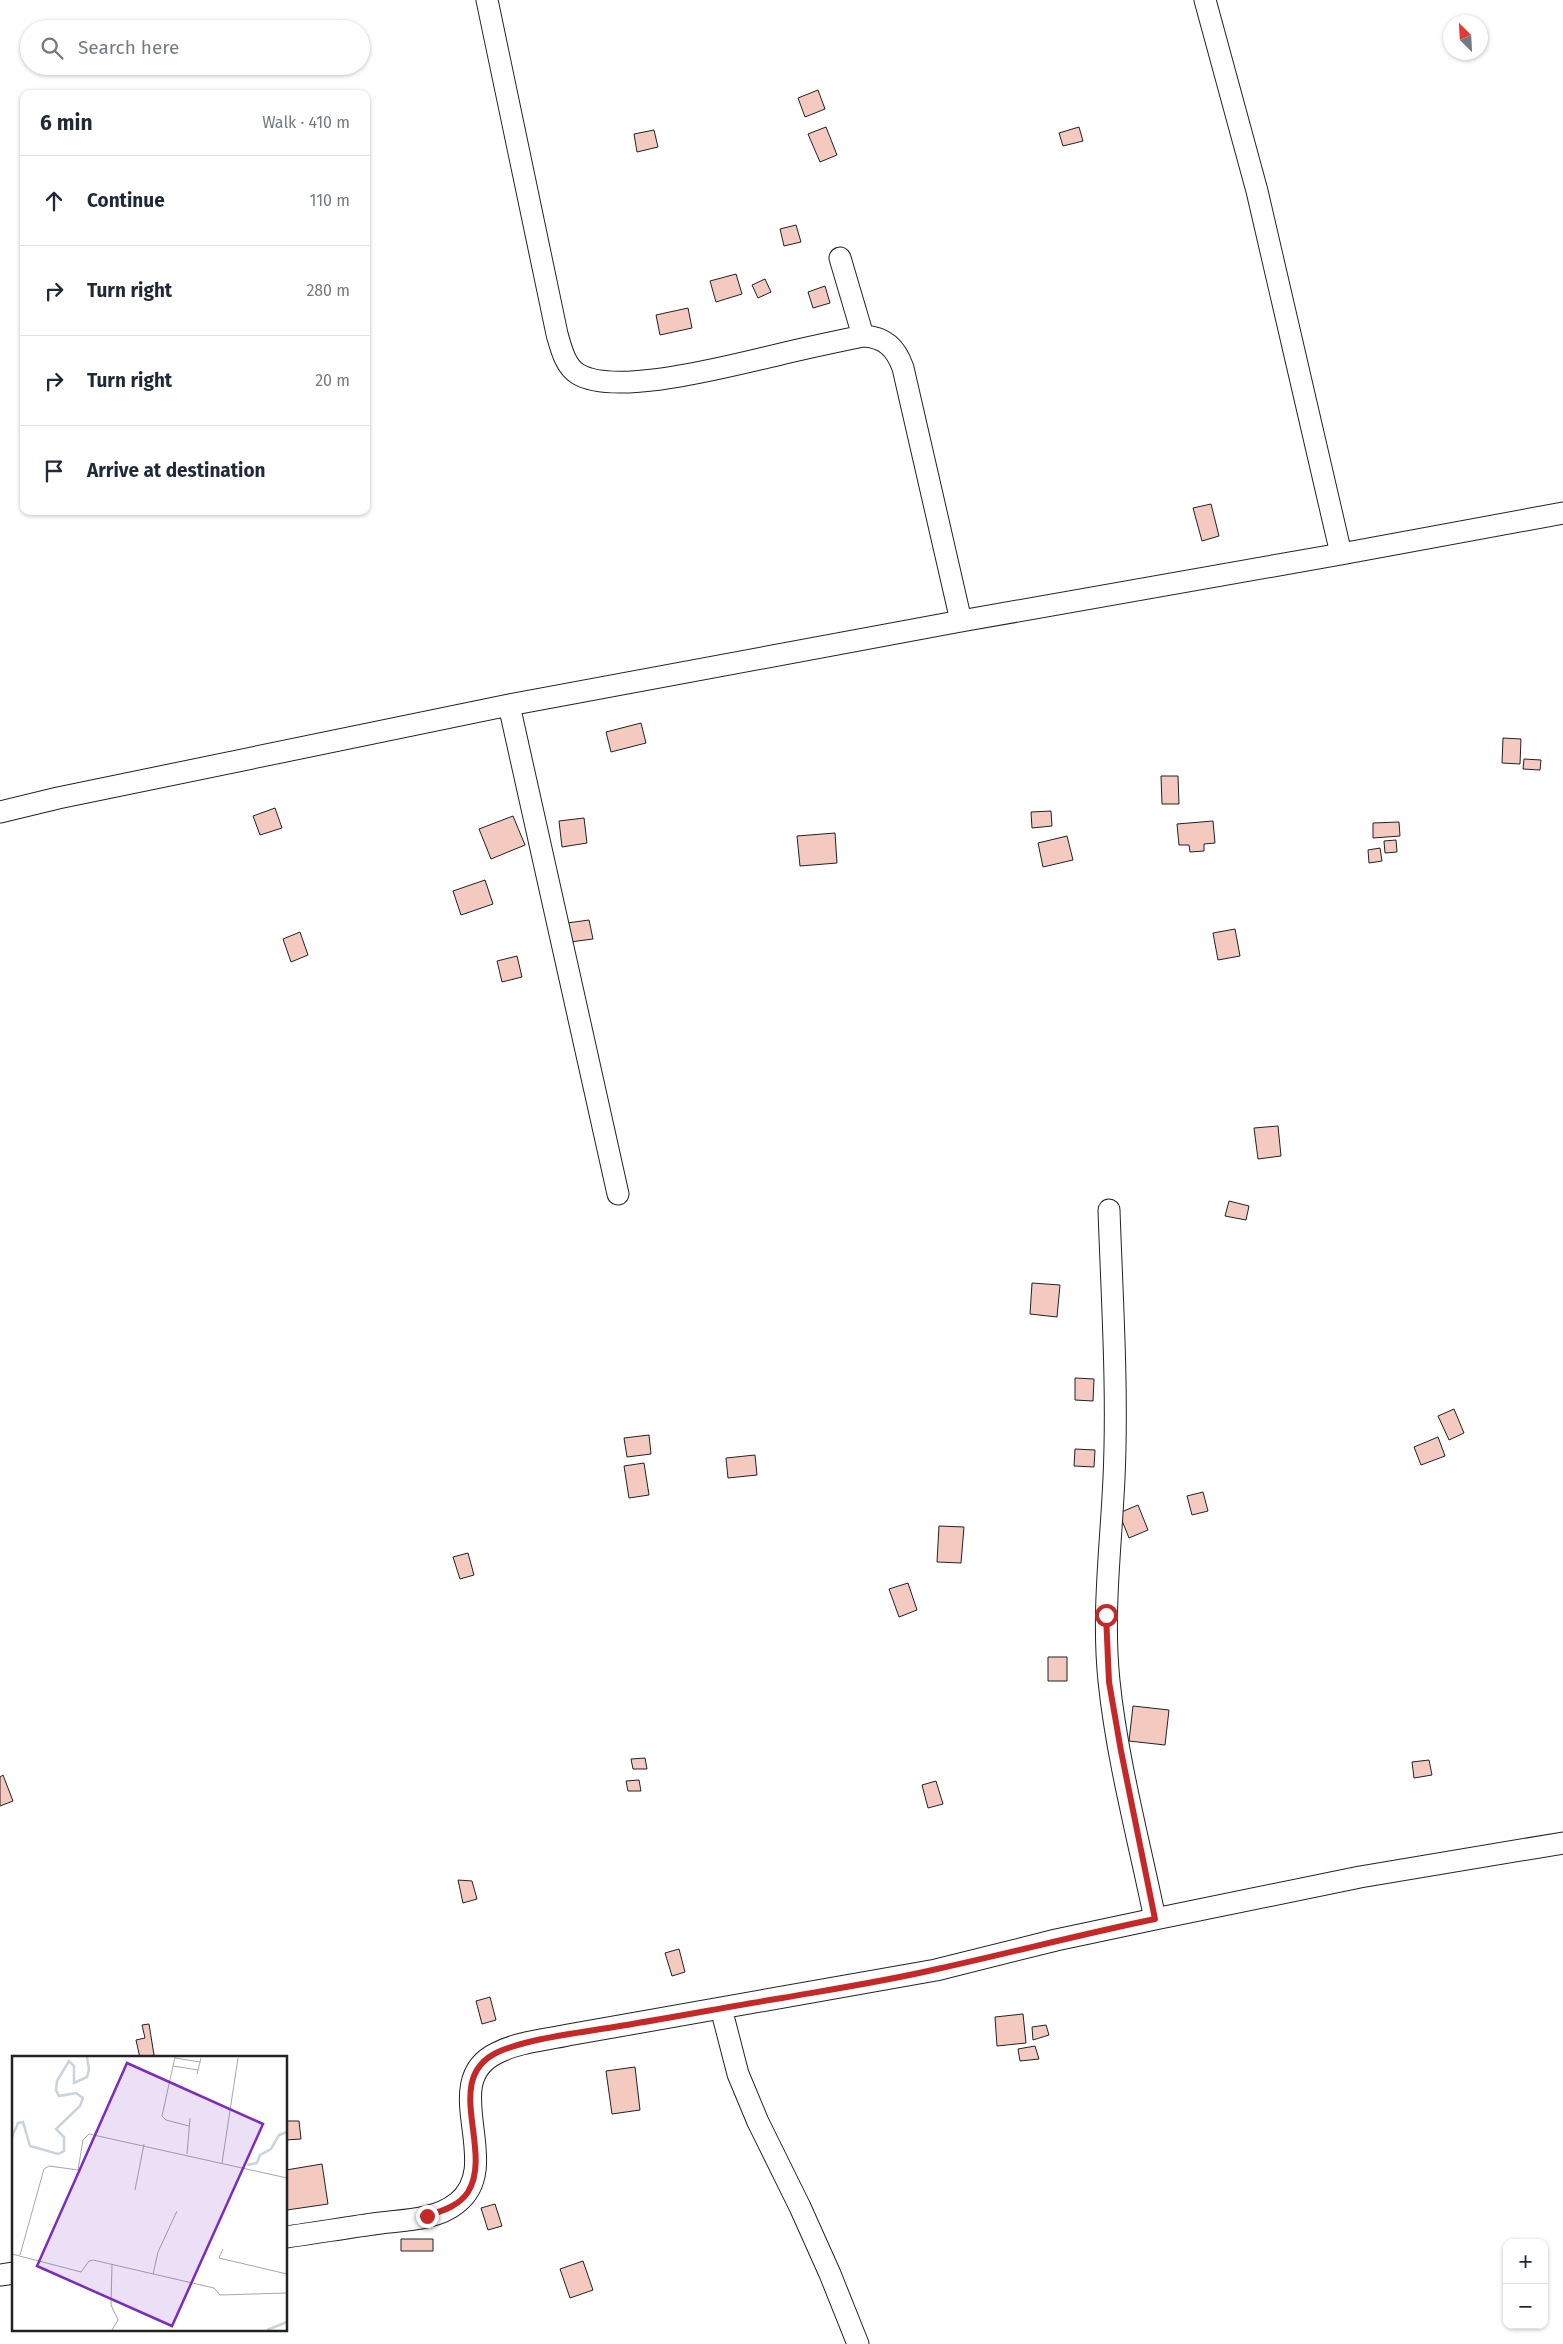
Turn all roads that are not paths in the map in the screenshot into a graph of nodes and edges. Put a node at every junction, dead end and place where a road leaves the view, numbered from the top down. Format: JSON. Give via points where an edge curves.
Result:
{"nodes":[{"id":1,"x":487,"y":0,"type":"edge"},
{"id":2,"x":1205,"y":0,"type":"edge"},
{"id":3,"x":840,"y":258,"type":"dead end"},
{"id":4,"x":863,"y":336,"type":"junction"},
{"id":5,"x":1563,"y":512,"type":"edge"},
{"id":6,"x":1341,"y":554,"type":"junction"},
{"id":7,"x":962,"y":621,"type":"junction"},
{"id":8,"x":510,"y":705,"type":"junction"},
{"id":9,"x":0,"y":812,"type":"edge"},
{"id":10,"x":618,"y":1194,"type":"dead end"},
{"id":11,"x":1109,"y":1210,"type":"dead end"},
{"id":12,"x":1563,"y":1843,"type":"edge"},
{"id":13,"x":1155,"y":1919,"type":"junction"},
{"id":14,"x":721,"y":2008,"type":"junction"},
{"id":15,"x":288,"y":2237,"type":"edge"},
{"id":16,"x":858,"y":2344,"type":"edge"}],
"edges":[{"from":1,"to":4,"type":"street","via":[[557,334],[565,359],[576,374],[612,383],[686,376]]},
{"from":2,"to":6,"type":"street","via":[[1257,191]]},
{"from":3,"to":4,"type":"street"},
{"from":4,"to":7,"type":"street","via":[[875,336],[885,341],[893,348],[903,368]]},
{"from":5,"to":6,"type":"street"},
{"from":6,"to":7,"type":"street"},
{"from":7,"to":8,"type":"street"},
{"from":8,"to":9,"type":"street"},
{"from":8,"to":10,"type":"street"},
{"from":11,"to":13,"type":"street","via":[[1115,1366],[1114,1478],[1106,1615],[1109,1682]]},
{"from":12,"to":13,"type":"street","via":[[1360,1877]]},
{"from":13,"to":14,"type":"street","via":[[936,1970]]},
{"from":14,"to":15,"type":"street","via":[[568,2035],[497,2053],[484,2062],[471,2085],[476,2154],[474,2177],[468,2193],[457,2204],[427,2216]]},
{"from":14,"to":16,"type":"street","via":[[738,2074],[830,2274]]}]}
